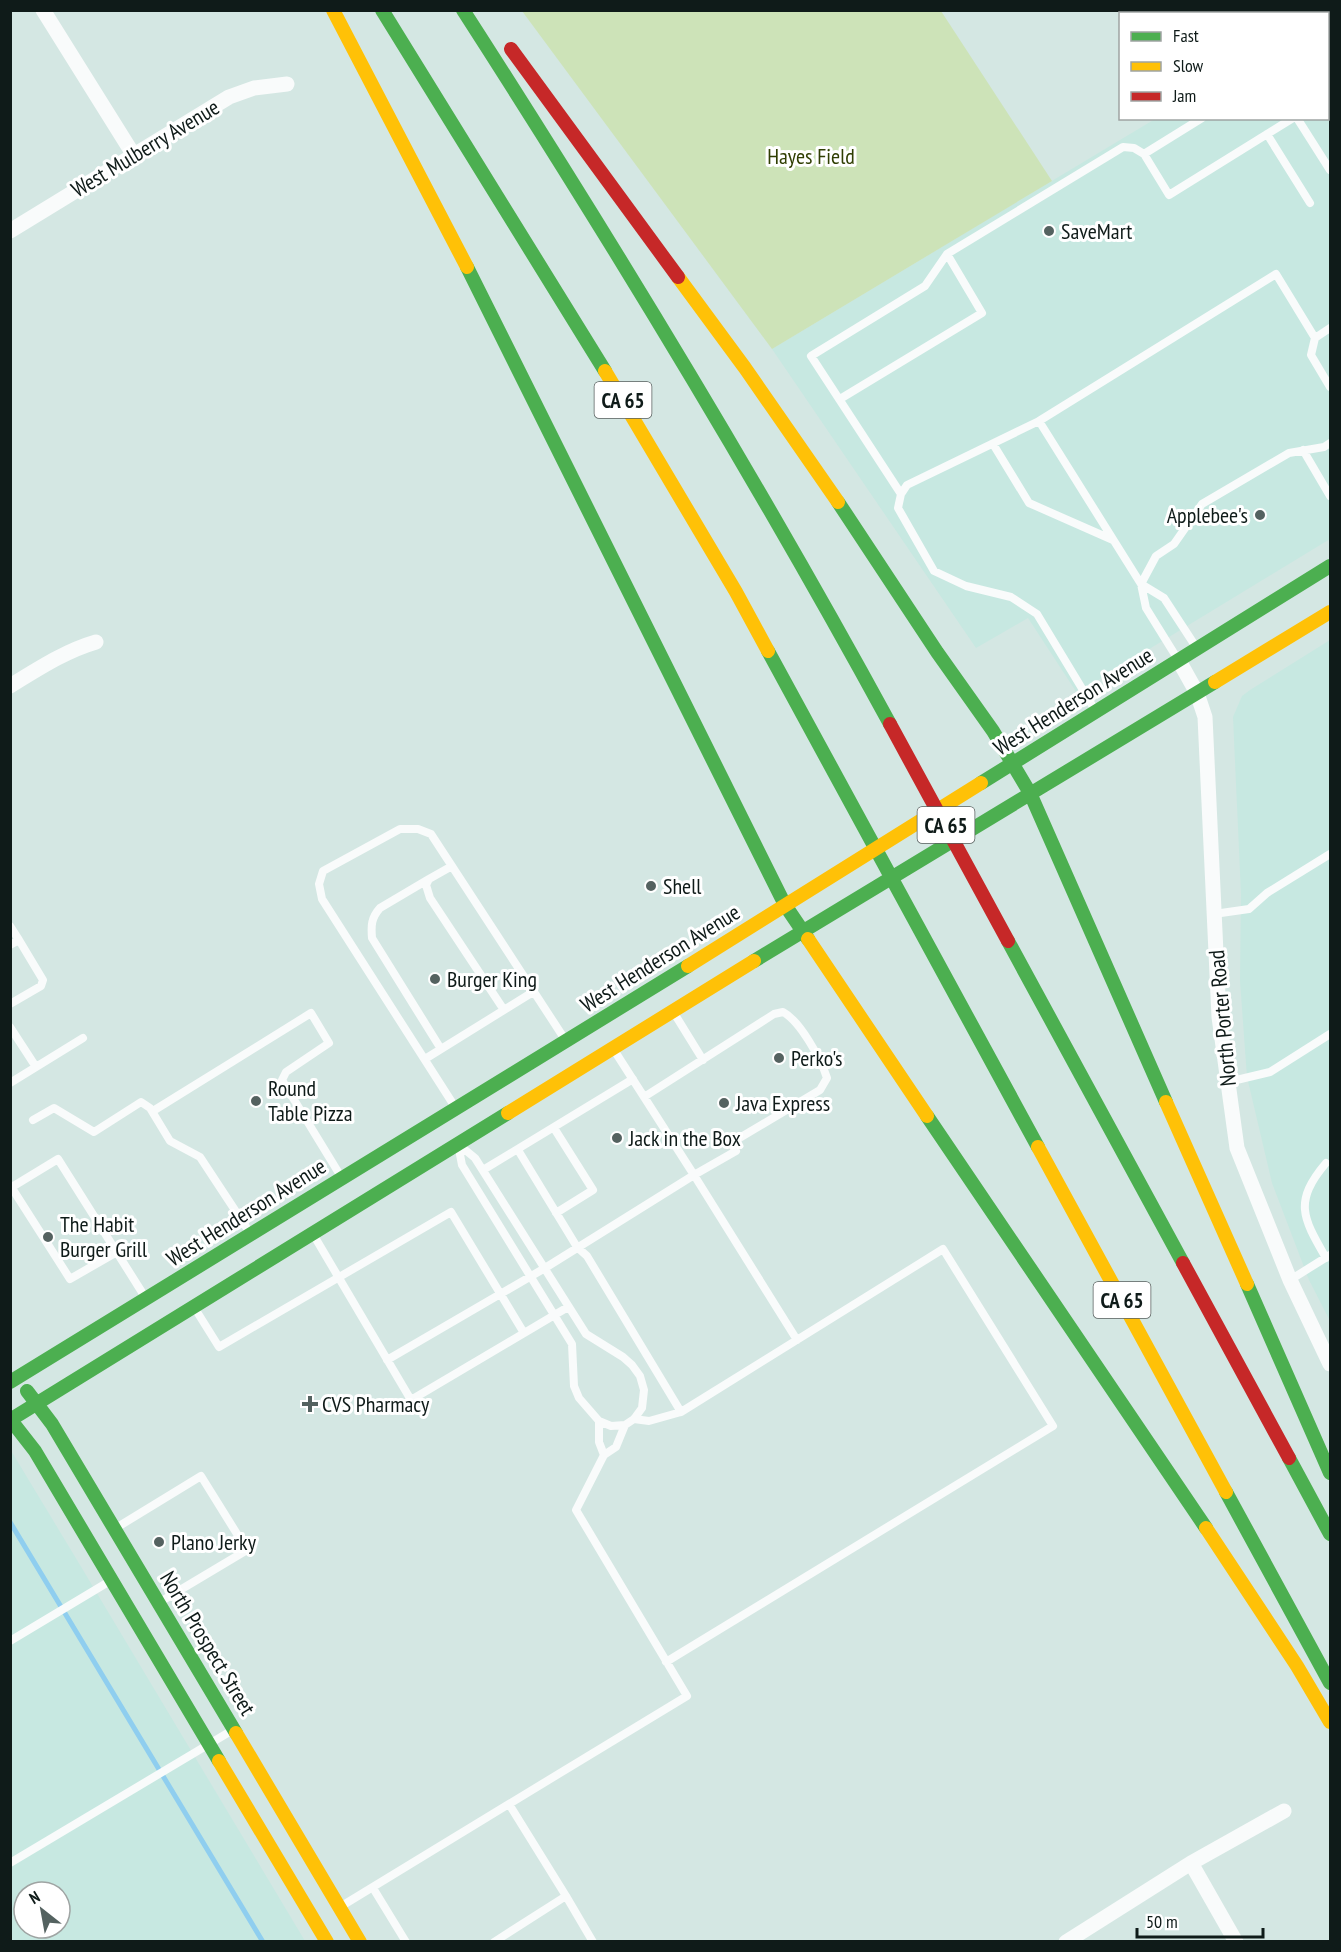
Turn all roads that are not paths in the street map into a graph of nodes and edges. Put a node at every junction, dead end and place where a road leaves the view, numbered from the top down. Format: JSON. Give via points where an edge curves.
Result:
{"nodes":[{"id":1,"x":43,"y":10,"type":"edge"},
{"id":2,"x":333,"y":10,"type":"edge"},
{"id":3,"x":382,"y":10,"type":"edge"},
{"id":4,"x":463,"y":10,"type":"edge"},
{"id":5,"x":505,"y":40,"type":"dead end"},
{"id":6,"x":287,"y":84,"type":"dead end"},
{"id":7,"x":1199,"y":120,"type":"edge"},
{"id":8,"x":1292,"y":120,"type":"edge"},
{"id":9,"x":1296,"y":120,"type":"edge"},
{"id":10,"x":1267,"y":134,"type":"junction"},
{"id":11,"x":133,"y":154,"type":"junction"},
{"id":12,"x":1144,"y":154,"type":"junction"},
{"id":13,"x":1330,"y":170,"type":"edge"},
{"id":14,"x":1310,"y":203,"type":"dead end"},
{"id":15,"x":10,"y":231,"type":"edge"},
{"id":16,"x":947,"y":254,"type":"junction"},
{"id":17,"x":1330,"y":328,"type":"edge"},
{"id":18,"x":1315,"y":338,"type":"junction"},
{"id":19,"x":1330,"y":387,"type":"edge"},
{"id":20,"x":840,"y":399,"type":"junction"},
{"id":21,"x":1039,"y":421,"type":"junction"},
{"id":22,"x":1330,"y":443,"type":"edge"},
{"id":23,"x":993,"y":444,"type":"junction"},
{"id":24,"x":1303,"y":450,"type":"junction"},
{"id":25,"x":901,"y":494,"type":"junction"},
{"id":26,"x":1330,"y":496,"type":"edge"},
{"id":27,"x":1113,"y":540,"type":"junction"},
{"id":28,"x":1330,"y":566,"type":"edge"},
{"id":29,"x":1141,"y":584,"type":"junction"},
{"id":30,"x":1326,"y":606,"type":"edge"},
{"id":31,"x":96,"y":642,"type":"dead end"},
{"id":32,"x":1196,"y":648,"type":"junction"},
{"id":33,"x":1178,"y":659,"type":"junction"},
{"id":34,"x":10,"y":686,"type":"edge"},
{"id":35,"x":1197,"y":693,"type":"junction"},
{"id":36,"x":1096,"y":711,"type":"junction"},
{"id":37,"x":1013,"y":764,"type":"junction"},
{"id":38,"x":1030,"y":793,"type":"junction"},
{"id":39,"x":1330,"y":854,"type":"edge"},
{"id":40,"x":452,"y":866,"type":"junction"},
{"id":41,"x":429,"y":879,"type":"junction"},
{"id":42,"x":785,"y":905,"type":"junction"},
{"id":43,"x":1214,"y":914,"type":"junction"},
{"id":44,"x":10,"y":926,"type":"edge"},
{"id":45,"x":802,"y":932,"type":"junction"},
{"id":46,"x":19,"y":940,"type":"junction"},
{"id":47,"x":10,"y":945,"type":"edge"},
{"id":48,"x":534,"y":992,"type":"junction"},
{"id":49,"x":10,"y":1004,"type":"edge"},
{"id":50,"x":504,"y":1010,"type":"junction"},
{"id":51,"x":673,"y":1012,"type":"junction"},
{"id":52,"x":10,"y":1027,"type":"edge"},
{"id":53,"x":1330,"y":1034,"type":"edge"},
{"id":54,"x":83,"y":1038,"type":"dead end"},
{"id":55,"x":565,"y":1041,"type":"junction"},
{"id":56,"x":614,"y":1048,"type":"junction"},
{"id":57,"x":441,"y":1049,"type":"junction"},
{"id":58,"x":425,"y":1059,"type":"junction"},
{"id":59,"x":703,"y":1060,"type":"junction"},
{"id":60,"x":36,"y":1068,"type":"junction"},
{"id":61,"x":633,"y":1079,"type":"junction"},
{"id":62,"x":1228,"y":1082,"type":"junction"},
{"id":63,"x":10,"y":1083,"type":"edge"},
{"id":64,"x":644,"y":1097,"type":"junction"},
{"id":65,"x":153,"y":1112,"type":"junction"},
{"id":66,"x":460,"y":1118,"type":"junction"},
{"id":67,"x":33,"y":1120,"type":"dead end"},
{"id":68,"x":554,"y":1128,"type":"junction"},
{"id":69,"x":458,"y":1144,"type":"junction"},
{"id":70,"x":518,"y":1150,"type":"junction"},
{"id":71,"x":387,"y":1151,"type":"junction"},
{"id":72,"x":1326,"y":1163,"type":"dead end"},
{"id":73,"x":483,"y":1170,"type":"junction"},
{"id":74,"x":378,"y":1173,"type":"dead end"},
{"id":75,"x":694,"y":1176,"type":"junction"},
{"id":76,"x":342,"y":1178,"type":"junction"},
{"id":77,"x":11,"y":1186,"type":"edge"},
{"id":78,"x":556,"y":1213,"type":"junction"},
{"id":79,"x":292,"y":1230,"type":"dead end"},
{"id":80,"x":312,"y":1233,"type":"junction"},
{"id":81,"x":250,"y":1235,"type":"junction"},
{"id":82,"x":576,"y":1247,"type":"junction"},
{"id":83,"x":117,"y":1252,"type":"junction"},
{"id":84,"x":1328,"y":1257,"type":"edge"},
{"id":85,"x":269,"y":1260,"type":"junction"},
{"id":86,"x":544,"y":1268,"type":"junction"},
{"id":87,"x":530,"y":1276,"type":"junction"},
{"id":88,"x":339,"y":1278,"type":"junction"},
{"id":89,"x":1290,"y":1280,"type":"junction"},
{"id":90,"x":500,"y":1294,"type":"junction"},
{"id":91,"x":146,"y":1299,"type":"junction"},
{"id":92,"x":194,"y":1306,"type":"junction"},
{"id":93,"x":568,"y":1307,"type":"junction"},
{"id":94,"x":555,"y":1315,"type":"junction"},
{"id":95,"x":524,"y":1333,"type":"junction"},
{"id":96,"x":797,"y":1340,"type":"junction"},
{"id":97,"x":1329,"y":1355,"type":"edge"},
{"id":98,"x":387,"y":1360,"type":"junction"},
{"id":99,"x":12,"y":1377,"type":"edge"},
{"id":100,"x":37,"y":1403,"type":"junction"},
{"id":101,"x":681,"y":1412,"type":"junction"},
{"id":102,"x":11,"y":1419,"type":"edge"},
{"id":103,"x":634,"y":1419,"type":"junction"},
{"id":104,"x":599,"y":1421,"type":"junction"},
{"id":105,"x":625,"y":1425,"type":"junction"},
{"id":106,"x":604,"y":1455,"type":"junction"},
{"id":107,"x":1330,"y":1473,"type":"edge"},
{"id":108,"x":115,"y":1529,"type":"junction"},
{"id":109,"x":1330,"y":1534,"type":"edge"},
{"id":110,"x":112,"y":1580,"type":"junction"},
{"id":111,"x":159,"y":1603,"type":"junction"},
{"id":112,"x":10,"y":1641,"type":"edge"},
{"id":113,"x":666,"y":1662,"type":"junction"},
{"id":114,"x":1330,"y":1683,"type":"edge"},
{"id":115,"x":1330,"y":1722,"type":"edge"},
{"id":116,"x":235,"y":1728,"type":"junction"},
{"id":117,"x":210,"y":1743,"type":"junction"},
{"id":118,"x":509,"y":1804,"type":"junction"},
{"id":119,"x":1284,"y":1811,"type":"dead end"},
{"id":120,"x":10,"y":1863,"type":"edge"},
{"id":121,"x":1191,"y":1863,"type":"junction"},
{"id":122,"x":373,"y":1888,"type":"junction"},
{"id":123,"x":566,"y":1896,"type":"junction"},
{"id":124,"x":340,"y":1907,"type":"junction"},
{"id":125,"x":327,"y":1941,"type":"edge"},
{"id":126,"x":360,"y":1941,"type":"edge"},
{"id":127,"x":406,"y":1941,"type":"edge"},
{"id":128,"x":494,"y":1941,"type":"edge"},
{"id":129,"x":593,"y":1941,"type":"edge"},
{"id":130,"x":1066,"y":1941,"type":"edge"},
{"id":131,"x":1236,"y":1941,"type":"edge"}],
"edges":[{"from":1,"to":11,"type":"street"},
{"from":2,"to":42,"type":"main road","via":[[498,327]]},
{"from":3,"to":114,"type":"main road","number":"CA 65","via":[[736,592]]},
{"from":4,"to":109,"type":"main road","number":"CA 65","via":[[692,375],[829,612]]},
{"from":5,"to":37,"type":"main road","via":[[791,432]]},
{"from":6,"to":11,"type":"street","name":"West Mulberry Avenue","via":[[254,88],[229,97]]},
{"from":7,"to":12,"type":"lane"},
{"from":8,"to":10,"type":"lane"},
{"from":9,"to":13,"type":"lane"},
{"from":10,"to":12,"type":"lane","via":[[1169,195]]},
{"from":10,"to":14,"type":"lane"},
{"from":11,"to":15,"type":"street","name":"West Mulberry Avenue"},
{"from":12,"to":16,"type":"lane","via":[[1123,147]]},
{"from":16,"to":20,"type":"lane","via":[[925,286],[811,356]]},
{"from":16,"to":20,"type":"lane","via":[[982,313]]},
{"from":17,"to":18,"type":"lane"},
{"from":18,"to":19,"type":"lane","via":[[1311,355]]},
{"from":18,"to":21,"type":"lane","via":[[1276,274]]},
{"from":20,"to":25,"type":"lane"},
{"from":21,"to":23,"type":"lane"},
{"from":21,"to":27,"type":"lane"},
{"from":22,"to":24,"type":"lane"},
{"from":23,"to":25,"type":"lane","via":[[907,485]]},
{"from":23,"to":27,"type":"lane","via":[[1029,503]]},
{"from":24,"to":26,"type":"lane"},
{"from":24,"to":29,"type":"lane","via":[[1289,453],[1202,504],[1174,544],[1156,556]]},
{"from":25,"to":36,"type":"lane","via":[[898,508],[934,571],[966,586],[1011,597],[1037,614]]},
{"from":27,"to":29,"type":"lane"},
{"from":28,"to":32,"type":"main road","name":"West Henderson Avenue"},
{"from":29,"to":32,"type":"lane","via":[[1164,598]]},
{"from":29,"to":33,"type":"lane","via":[[1146,608]]},
{"from":30,"to":35,"type":"main road"},
{"from":31,"to":34,"type":"street","via":[[59,657]]},
{"from":32,"to":33,"type":"main road","name":"West Henderson Avenue"},
{"from":33,"to":35,"type":"street","name":"North Porter Road"},
{"from":33,"to":36,"type":"main road","name":"West Henderson Avenue"},
{"from":35,"to":38,"type":"main road"},
{"from":35,"to":43,"type":"street","name":"North Porter Road","via":[[1205,717]]},
{"from":36,"to":37,"type":"main road","name":"West Henderson Avenue"},
{"from":37,"to":38,"type":"main road"},
{"from":37,"to":42,"type":"main road","name":"West Henderson Avenue"},
{"from":38,"to":45,"type":"main road"},
{"from":38,"to":107,"type":"main road"},
{"from":39,"to":43,"type":"lane","via":[[1267,893],[1249,909]]},
{"from":40,"to":41,"type":"lane"},
{"from":40,"to":48,"type":"lane"},
{"from":40,"to":58,"type":"lane","via":[[431,834],[400,829],[322,871],[319,884],[322,899]]},
{"from":41,"to":50,"type":"lane","via":[[426,885],[430,898]]},
{"from":41,"to":57,"type":"lane","via":[[380,908],[371,924],[372,938]]},
{"from":42,"to":45,"type":"main road"},
{"from":42,"to":55,"type":"main road","name":"West Henderson Avenue"},
{"from":43,"to":62,"type":"street","name":"North Porter Road","via":[[1219,1017]]},
{"from":44,"to":46,"type":"lane"},
{"from":45,"to":51,"type":"main road"},
{"from":45,"to":115,"type":"main road","via":[[1218,1544]]},
{"from":46,"to":47,"type":"lane"},
{"from":46,"to":49,"type":"lane","via":[[44,980],[41,986]]},
{"from":48,"to":50,"type":"lane"},
{"from":48,"to":55,"type":"lane"},
{"from":50,"to":57,"type":"lane"},
{"from":51,"to":56,"type":"main road"},
{"from":51,"to":59,"type":"lane"},
{"from":52,"to":60,"type":"lane"},
{"from":53,"to":62,"type":"lane","via":[[1270,1072]]},
{"from":54,"to":60,"type":"lane"},
{"from":55,"to":66,"type":"main road","name":"West Henderson Avenue"},
{"from":56,"to":61,"type":"lane"},
{"from":56,"to":69,"type":"main road"},
{"from":57,"to":58,"type":"lane"},
{"from":58,"to":66,"type":"lane"},
{"from":59,"to":64,"type":"lane"},
{"from":59,"to":75,"type":"lane","via":[[783,1012],[792,1017],[823,1065],[827,1078],[820,1090],[731,1143],[736,1151]]},
{"from":60,"to":63,"type":"lane"},
{"from":61,"to":64,"type":"lane"},
{"from":61,"to":68,"type":"lane"},
{"from":62,"to":89,"type":"street","name":"North Porter Road","via":[[1237,1148]]},
{"from":64,"to":75,"type":"lane"},
{"from":65,"to":67,"type":"lane","via":[[141,1102],[94,1132],[54,1108]]},
{"from":65,"to":76,"type":"lane","via":[[311,1013],[329,1043],[286,1072],[282,1080]]},
{"from":65,"to":81,"type":"lane","via":[[170,1141],[200,1157]]},
{"from":66,"to":69,"type":"main road"},
{"from":66,"to":71,"type":"main road","name":"West Henderson Avenue"},
{"from":68,"to":70,"type":"lane"},
{"from":68,"to":78,"type":"lane","via":[[593,1190]]},
{"from":69,"to":73,"type":"lane"},
{"from":69,"to":80,"type":"main road"},
{"from":69,"to":87,"type":"lane","via":[[462,1166]]},
{"from":70,"to":73,"type":"lane"},
{"from":70,"to":78,"type":"lane"},
{"from":71,"to":74,"type":"main road","via":[[384,1168]]},
{"from":71,"to":76,"type":"main road","name":"West Henderson Avenue"},
{"from":72,"to":84,"type":"lane","via":[[1309,1188],[1304,1212],[1308,1228]]},
{"from":73,"to":86,"type":"lane"},
{"from":75,"to":82,"type":"lane"},
{"from":75,"to":96,"type":"lane"},
{"from":76,"to":81,"type":"main road","name":"West Henderson Avenue"},
{"from":77,"to":83,"type":"lane","via":[[58,1159]]},
{"from":77,"to":83,"type":"lane","via":[[70,1279]]},
{"from":78,"to":82,"type":"lane"},
{"from":79,"to":85,"type":"main road"},
{"from":80,"to":85,"type":"main road"},
{"from":80,"to":88,"type":"lane"},
{"from":81,"to":91,"type":"main road","name":"West Henderson Avenue"},
{"from":82,"to":86,"type":"lane"},
{"from":82,"to":101,"type":"lane","via":[[587,1256]]},
{"from":83,"to":91,"type":"lane"},
{"from":84,"to":89,"type":"lane"},
{"from":85,"to":92,"type":"main road"},
{"from":86,"to":87,"type":"lane"},
{"from":86,"to":93,"type":"lane"},
{"from":87,"to":90,"type":"lane"},
{"from":87,"to":94,"type":"lane"},
{"from":88,"to":90,"type":"lane","via":[[451,1212]]},
{"from":88,"to":92,"type":"lane","via":[[219,1347]]},
{"from":88,"to":98,"type":"lane"},
{"from":89,"to":97,"type":"street","name":"North Porter Road"},
{"from":90,"to":95,"type":"lane"},
{"from":90,"to":98,"type":"lane"},
{"from":91,"to":99,"type":"main road","name":"West Henderson Avenue"},
{"from":92,"to":100,"type":"main road"},
{"from":93,"to":94,"type":"lane"},
{"from":93,"to":103,"type":"lane","via":[[586,1334],[623,1357],[640,1376],[644,1399]]},
{"from":94,"to":95,"type":"lane"},
{"from":94,"to":104,"type":"lane","via":[[572,1344],[574,1386],[587,1410]]},
{"from":95,"to":98,"type":"lane","via":[[411,1400]]},
{"from":96,"to":101,"type":"lane"},
{"from":96,"to":113,"type":"lane","via":[[944,1249],[1053,1426]]},
{"from":99,"to":100,"type":"main road","name":"North Prospect Street"},
{"from":100,"to":102,"type":"main road"},
{"from":100,"to":108,"type":"main road","name":"North Prospect Street"},
{"from":101,"to":103,"type":"lane","via":[[649,1421]]},
{"from":102,"to":110,"type":"main road","via":[[35,1451]]},
{"from":103,"to":105,"type":"lane"},
{"from":104,"to":105,"type":"lane","via":[[611,1426]]},
{"from":104,"to":106,"type":"lane","via":[[599,1442]]},
{"from":105,"to":106,"type":"lane","via":[[616,1447]]},
{"from":106,"to":113,"type":"lane","via":[[576,1510]]},
{"from":108,"to":111,"type":"main road","name":"North Prospect Street"},
{"from":108,"to":111,"type":"lane","via":[[201,1476],[247,1550]]},
{"from":110,"to":112,"type":"lane"},
{"from":110,"to":117,"type":"main road"},
{"from":111,"to":116,"type":"main road","name":"North Prospect Street"},
{"from":113,"to":118,"type":"lane","via":[[687,1696]]},
{"from":116,"to":117,"type":"lane"},
{"from":116,"to":124,"type":"main road","name":"North Prospect Street"},
{"from":117,"to":120,"type":"lane"},
{"from":117,"to":125,"type":"main road"},
{"from":118,"to":122,"type":"lane"},
{"from":118,"to":123,"type":"lane"},
{"from":119,"to":121,"type":"street"},
{"from":121,"to":130,"type":"street"},
{"from":121,"to":131,"type":"street"},
{"from":122,"to":124,"type":"lane"},
{"from":122,"to":127,"type":"lane"},
{"from":123,"to":128,"type":"lane"},
{"from":123,"to":129,"type":"lane"},
{"from":124,"to":126,"type":"main road","name":"North Prospect Street"}]}
